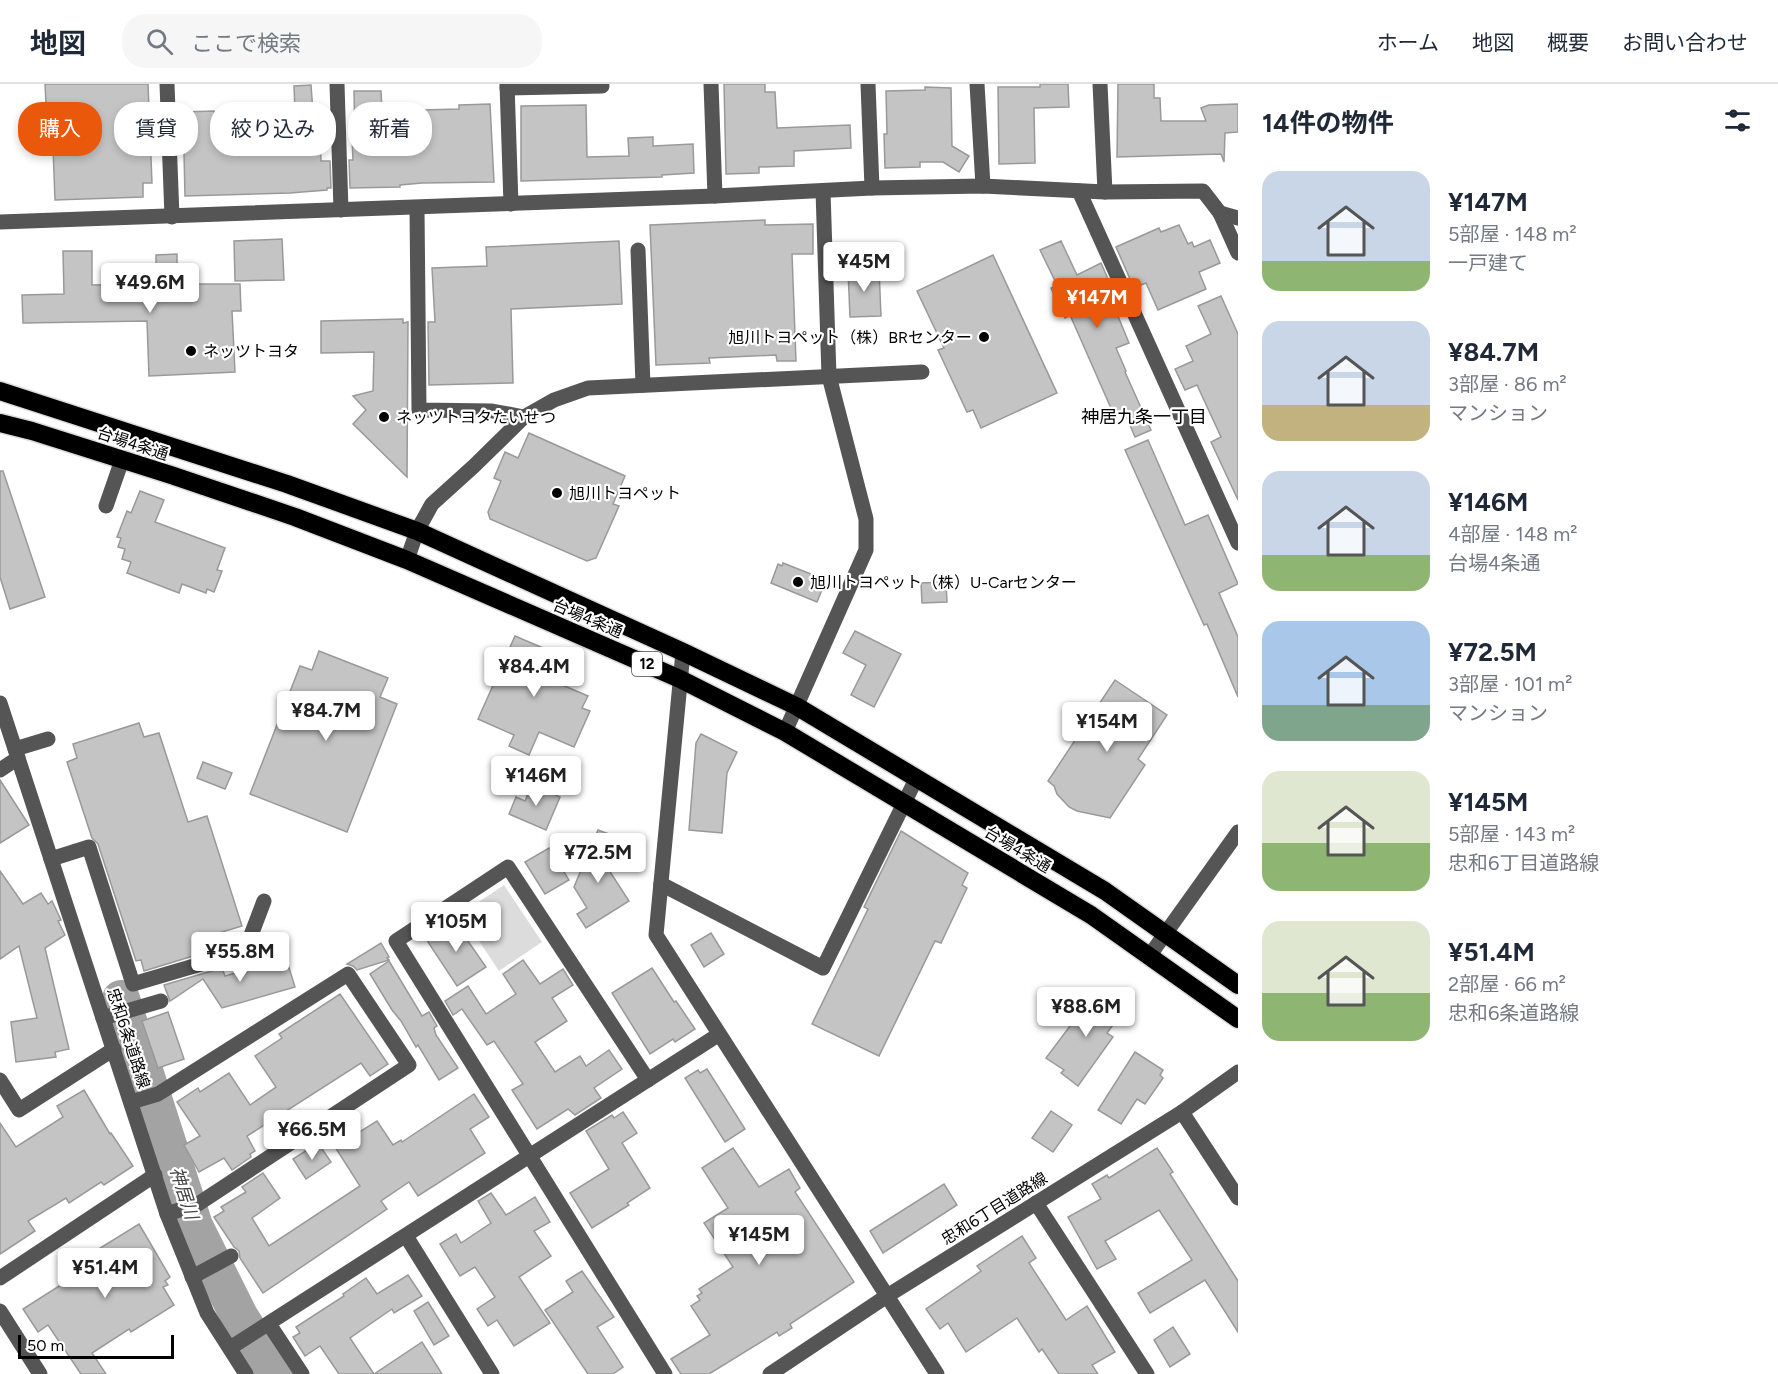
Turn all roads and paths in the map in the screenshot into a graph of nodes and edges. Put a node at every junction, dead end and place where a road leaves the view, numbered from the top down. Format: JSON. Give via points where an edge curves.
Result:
{"nodes":[{"id":1,"x":167,"y":84,"type":"edge"},
{"id":2,"x":337,"y":84,"type":"edge"},
{"id":3,"x":711,"y":84,"type":"edge"},
{"id":4,"x":868,"y":84,"type":"edge"},
{"id":5,"x":977,"y":84,"type":"edge"},
{"id":6,"x":1100,"y":84,"type":"edge"},
{"id":7,"x":507,"y":86,"type":"edge"},
{"id":8,"x":602,"y":86,"type":"edge"},
{"id":9,"x":983,"y":186,"type":"junction"},
{"id":10,"x":872,"y":188,"type":"junction"},
{"id":11,"x":1079,"y":190,"type":"junction"},
{"id":12,"x":823,"y":191,"type":"junction"},
{"id":13,"x":1105,"y":192,"type":"junction"},
{"id":14,"x":715,"y":196,"type":"junction"},
{"id":15,"x":511,"y":204,"type":"junction"},
{"id":16,"x":417,"y":208,"type":"junction"},
{"id":17,"x":341,"y":210,"type":"junction"},
{"id":18,"x":1220,"y":213,"type":"junction"},
{"id":19,"x":172,"y":217,"type":"junction"},
{"id":20,"x":1238,"y":218,"type":"edge"},
{"id":21,"x":0,"y":222,"type":"edge"},
{"id":22,"x":638,"y":250,"type":"dead end"},
{"id":23,"x":1238,"y":253,"type":"edge"},
{"id":24,"x":921,"y":372,"type":"dead end"},
{"id":25,"x":828,"y":376,"type":"junction"},
{"id":26,"x":643,"y":385,"type":"junction"},
{"id":27,"x":0,"y":392,"type":"edge"},
{"id":28,"x":524,"y":417,"type":"junction"},
{"id":29,"x":0,"y":423,"type":"edge"},
{"id":30,"x":122,"y":460,"type":"junction"},
{"id":31,"x":106,"y":506,"type":"dead end"},
{"id":32,"x":417,"y":531,"type":"junction"},
{"id":33,"x":1238,"y":543,"type":"edge"},
{"id":34,"x":407,"y":560,"type":"junction"},
{"id":35,"x":683,"y":652,"type":"junction"},
{"id":36,"x":680,"y":679,"type":"junction"},
{"id":37,"x":0,"y":703,"type":"edge"},
{"id":38,"x":796,"y":706,"type":"junction"},
{"id":39,"x":785,"y":732,"type":"junction"},
{"id":40,"x":48,"y":739,"type":"dead end"},
{"id":41,"x":20,"y":751,"type":"junction"},
{"id":42,"x":0,"y":770,"type":"edge"},
{"id":43,"x":916,"y":779,"type":"junction"},
{"id":44,"x":903,"y":803,"type":"junction"},
{"id":45,"x":1238,"y":832,"type":"edge"},
{"id":46,"x":57,"y":856,"type":"junction"},
{"id":47,"x":661,"y":884,"type":"junction"},
{"id":48,"x":264,"y":901,"type":"dead end"},
{"id":49,"x":1167,"y":933,"type":"junction"},
{"id":50,"x":1150,"y":955,"type":"junction"},
{"id":51,"x":1238,"y":985,"type":"edge"},
{"id":52,"x":161,"y":1001,"type":"dead end"},
{"id":53,"x":110,"y":1016,"type":"junction"},
{"id":54,"x":1238,"y":1019,"type":"edge"},
{"id":55,"x":718,"y":1035,"type":"junction"},
{"id":56,"x":114,"y":1049,"type":"junction"},
{"id":57,"x":1238,"y":1072,"type":"edge"},
{"id":58,"x":0,"y":1080,"type":"edge"},
{"id":59,"x":648,"y":1080,"type":"junction"},
{"id":60,"x":136,"y":1101,"type":"junction"},
{"id":61,"x":1182,"y":1112,"type":"junction"},
{"id":62,"x":529,"y":1156,"type":"junction"},
{"id":63,"x":155,"y":1175,"type":"junction"},
{"id":64,"x":1238,"y":1198,"type":"edge"},
{"id":65,"x":1036,"y":1203,"type":"junction"},
{"id":66,"x":172,"y":1213,"type":"junction"},
{"id":67,"x":406,"y":1236,"type":"junction"},
{"id":68,"x":227,"y":1258,"type":"dead end"},
{"id":69,"x":198,"y":1275,"type":"junction"},
{"id":70,"x":0,"y":1278,"type":"edge"},
{"id":71,"x":887,"y":1296,"type":"junction"},
{"id":72,"x":0,"y":1311,"type":"edge"},
{"id":73,"x":265,"y":1327,"type":"junction"},
{"id":74,"x":236,"y":1344,"type":"junction"},
{"id":75,"x":40,"y":1374,"type":"edge"},
{"id":76,"x":246,"y":1374,"type":"edge"},
{"id":77,"x":302,"y":1374,"type":"edge"},
{"id":78,"x":492,"y":1374,"type":"edge"},
{"id":79,"x":665,"y":1374,"type":"edge"},
{"id":80,"x":770,"y":1374,"type":"edge"},
{"id":81,"x":936,"y":1374,"type":"edge"},
{"id":82,"x":1147,"y":1374,"type":"edge"}],
"edges":[{"from":1,"to":19,"type":"street"},
{"from":2,"to":17,"type":"street"},
{"from":3,"to":14,"type":"street"},
{"from":4,"to":10,"type":"street"},
{"from":5,"to":9,"type":"street"},
{"from":6,"to":13,"type":"street"},
{"from":7,"to":8,"type":"street"},
{"from":7,"to":15,"type":"street"},
{"from":9,"to":10,"type":"street"},
{"from":9,"to":11,"type":"street"},
{"from":10,"to":12,"type":"street"},
{"from":11,"to":13,"type":"street"},
{"from":11,"to":33,"type":"street"},
{"from":12,"to":14,"type":"street"},
{"from":12,"to":25,"type":"street"},
{"from":13,"to":18,"type":"street","via":[[1203,191]]},
{"from":14,"to":15,"type":"street"},
{"from":15,"to":16,"type":"street"},
{"from":16,"to":17,"type":"street"},
{"from":16,"to":28,"type":"street","via":[[419,410],[492,411]]},
{"from":17,"to":19,"type":"street"},
{"from":18,"to":20,"type":"street"},
{"from":18,"to":23,"type":"street"},
{"from":19,"to":21,"type":"street"},
{"from":22,"to":26,"type":"street"},
{"from":24,"to":25,"type":"street"},
{"from":25,"to":26,"type":"street"},
{"from":25,"to":38,"type":"street","via":[[866,519],[866,550]]},
{"from":26,"to":28,"type":"street","via":[[588,388],[554,400]]},
{"from":27,"to":32,"type":"highway","name":"台場4条通","number":"12","via":[[287,484]]},
{"from":28,"to":32,"type":"street","via":[[432,504]]},
{"from":29,"to":30,"type":"highway","name":"台場4条通","number":"12"},
{"from":30,"to":31,"type":"street"},
{"from":30,"to":34,"type":"highway","name":"台場4条通","number":"12","via":[[296,517]]},
{"from":32,"to":34,"type":"street"},
{"from":32,"to":35,"type":"highway","name":"台場4条通","number":"12"},
{"from":34,"to":36,"type":"highway","name":"台場4条通","number":"12"},
{"from":35,"to":36,"type":"street"},
{"from":35,"to":38,"type":"highway","name":"台場4条通","number":"12"},
{"from":36,"to":39,"type":"highway","name":"台場4条通","number":"12"},
{"from":36,"to":47,"type":"street"},
{"from":37,"to":41,"type":"street","name":"忠和6条道路線"},
{"from":38,"to":39,"type":"street"},
{"from":38,"to":43,"type":"highway","name":"台場4条通","number":"12"},
{"from":39,"to":44,"type":"highway","name":"台場4条通","number":"12"},
{"from":40,"to":41,"type":"street"},
{"from":41,"to":42,"type":"street"},
{"from":41,"to":46,"type":"street","name":"忠和6条道路線"},
{"from":43,"to":44,"type":"street"},
{"from":43,"to":49,"type":"highway","name":"台場4条通","number":"12","via":[[1105,891]]},
{"from":44,"to":47,"type":"street","via":[[823,968]]},
{"from":44,"to":50,"type":"highway","name":"台場4条通","number":"12","via":[[1091,915]]},
{"from":45,"to":49,"type":"street"},
{"from":46,"to":48,"type":"street","via":[[88,847],[133,984],[245,951]]},
{"from":46,"to":53,"type":"street","name":"忠和6条道路線"},
{"from":47,"to":55,"type":"street","via":[[656,935]]},
{"from":49,"to":50,"type":"street"},
{"from":49,"to":51,"type":"highway","name":"台場4条通","number":"12"},
{"from":50,"to":54,"type":"highway","name":"台場4条通","number":"12"},
{"from":52,"to":53,"type":"street"},
{"from":53,"to":56,"type":"street","name":"忠和6条道路線"},
{"from":55,"to":59,"type":"street"},
{"from":55,"to":71,"type":"street"},
{"from":56,"to":58,"type":"street","via":[[19,1110]]},
{"from":56,"to":60,"type":"street","name":"忠和6条道路線"},
{"from":57,"to":61,"type":"street","name":"忠和6丁目道路線"},
{"from":59,"to":62,"type":"street"},
{"from":59,"to":62,"type":"street","via":[[508,867],[396,941]]},
{"from":60,"to":63,"type":"street","name":"忠和6条道路線"},
{"from":60,"to":66,"type":"street","via":[[158,1094],[348,974],[409,1065],[198,1204]]},
{"from":61,"to":64,"type":"street"},
{"from":61,"to":65,"type":"street","name":"忠和6丁目道路線"},
{"from":62,"to":67,"type":"street"},
{"from":62,"to":79,"type":"street"},
{"from":63,"to":66,"type":"street","name":"忠和6条道路線"},
{"from":63,"to":70,"type":"street"},
{"from":65,"to":71,"type":"street","name":"忠和6丁目道路線"},
{"from":65,"to":82,"type":"street"},
{"from":66,"to":69,"type":"street","name":"忠和6条道路線"},
{"from":67,"to":73,"type":"street"},
{"from":67,"to":78,"type":"street"},
{"from":68,"to":69,"type":"street"},
{"from":69,"to":74,"type":"street","name":"忠和6条道路線","via":[[207,1313]]},
{"from":71,"to":80,"type":"street","name":"忠和6丁目道路線"},
{"from":71,"to":81,"type":"street"},
{"from":72,"to":75,"type":"street"},
{"from":73,"to":74,"type":"street"},
{"from":73,"to":77,"type":"street"},
{"from":74,"to":76,"type":"street","name":"忠和6条道路線"}]}
